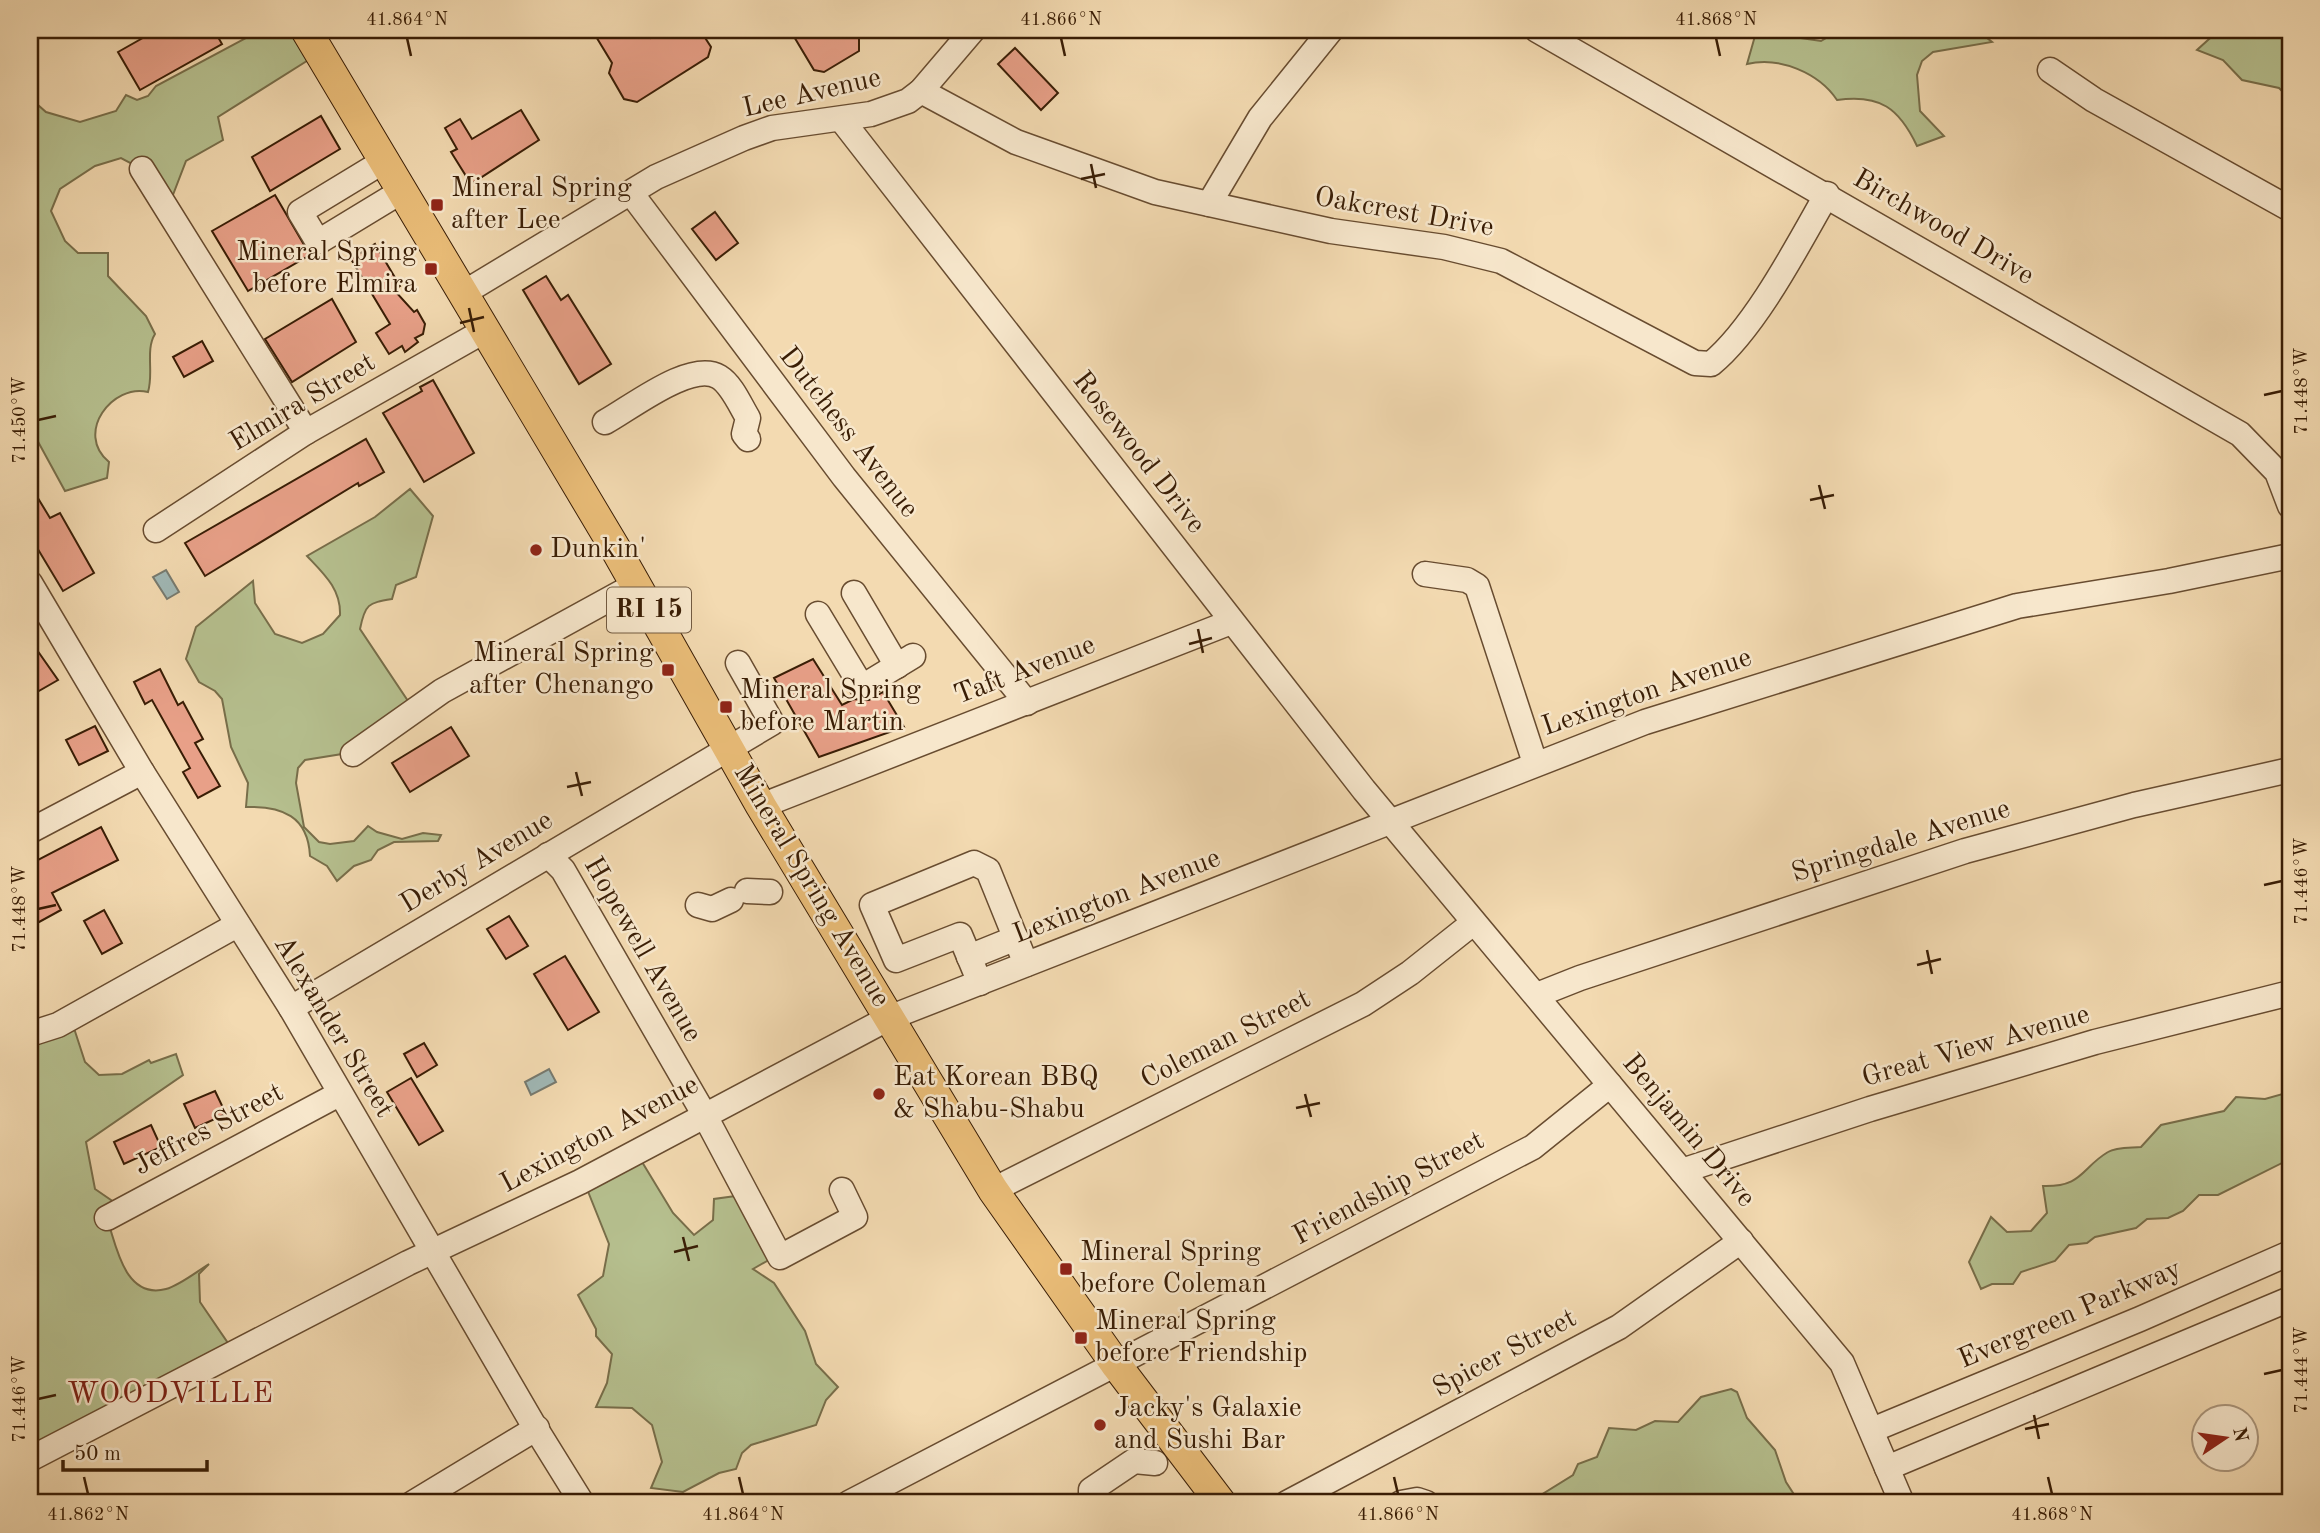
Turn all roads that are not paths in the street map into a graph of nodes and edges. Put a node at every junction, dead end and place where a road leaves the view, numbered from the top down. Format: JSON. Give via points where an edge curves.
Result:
{"nodes":[{"id":1,"x":306,"y":30,"type":"edge"},
{"id":2,"x":973,"y":30,"type":"edge"},
{"id":3,"x":1331,"y":30,"type":"edge"},
{"id":4,"x":1537,"y":30,"type":"edge"},
{"id":5,"x":2050,"y":70,"type":"dead end"},
{"id":6,"x":921,"y":91,"type":"junction"},
{"id":7,"x":841,"y":119,"type":"junction"},
{"id":8,"x":384,"y":161,"type":"junction"},
{"id":9,"x":142,"y":169,"type":"dead end"},
{"id":10,"x":402,"y":191,"type":"junction"},
{"id":11,"x":631,"y":193,"type":"junction"},
{"id":12,"x":1827,"y":194,"type":"junction"},
{"id":13,"x":1209,"y":204,"type":"junction"},
{"id":14,"x":2290,"y":209,"type":"edge"},
{"id":15,"x":462,"y":294,"type":"junction"},
{"id":16,"x":484,"y":331,"type":"junction"},
{"id":17,"x":605,"y":422,"type":"dead end"},
{"id":18,"x":306,"y":432,"type":"junction"},
{"id":19,"x":748,"y":439,"type":"dead end"},
{"id":20,"x":2290,"y":506,"type":"edge"},
{"id":21,"x":156,"y":530,"type":"dead end"},
{"id":22,"x":2290,"y":556,"type":"edge"},
{"id":23,"x":1425,"y":574,"type":"dead end"},
{"id":24,"x":30,"y":583,"type":"edge"},
{"id":25,"x":635,"y":584,"type":"junction"},
{"id":26,"x":854,"y":593,"type":"dead end"},
{"id":27,"x":818,"y":614,"type":"dead end"},
{"id":28,"x":1231,"y":622,"type":"junction"},
{"id":29,"x":738,"y":663,"type":"dead end"},
{"id":30,"x":1027,"y":703,"type":"junction"},
{"id":31,"x":729,"y":746,"type":"junction"},
{"id":32,"x":353,"y":754,"type":"dead end"},
{"id":33,"x":1535,"y":763,"type":"junction"},
{"id":34,"x":2290,"y":770,"type":"edge"},
{"id":35,"x":142,"y":772,"type":"junction"},
{"id":36,"x":761,"y":806,"type":"junction"},
{"id":37,"x":1390,"y":822,"type":"junction"},
{"id":38,"x":30,"y":831,"type":"edge"},
{"id":39,"x":548,"y":855,"type":"junction"},
{"id":40,"x":749,"y":894,"type":"dead end"},
{"id":41,"x":698,"y":905,"type":"dead end"},
{"id":42,"x":1473,"y":923,"type":"junction"},
{"id":43,"x":237,"y":925,"type":"junction"},
{"id":44,"x":1016,"y":937,"type":"junction"},
{"id":45,"x":969,"y":957,"type":"junction"},
{"id":46,"x":1026,"y":964,"type":"junction"},
{"id":47,"x":980,"y":983,"type":"junction"},
{"id":48,"x":2290,"y":993,"type":"edge"},
{"id":49,"x":1537,"y":995,"type":"junction"},
{"id":50,"x":291,"y":1008,"type":"junction"},
{"id":51,"x":889,"y":1018,"type":"junction"},
{"id":52,"x":30,"y":1034,"type":"edge"},
{"id":53,"x":1610,"y":1085,"type":"junction"},
{"id":54,"x":339,"y":1094,"type":"junction"},
{"id":55,"x":704,"y":1114,"type":"junction"},
{"id":56,"x":1682,"y":1171,"type":"junction"},
{"id":57,"x":842,"y":1190,"type":"dead end"},
{"id":58,"x":993,"y":1190,"type":"junction"},
{"id":59,"x":107,"y":1218,"type":"dead end"},
{"id":60,"x":1741,"y":1241,"type":"junction"},
{"id":61,"x":433,"y":1250,"type":"junction"},
{"id":62,"x":2290,"y":1253,"type":"edge"},
{"id":63,"x":2290,"y":1299,"type":"edge"},
{"id":64,"x":1117,"y":1366,"type":"junction"},
{"id":65,"x":537,"y":1428,"type":"junction"},
{"id":66,"x":1872,"y":1430,"type":"junction"},
{"id":67,"x":30,"y":1459,"type":"edge"},
{"id":68,"x":1155,"y":1463,"type":"dead end"},
{"id":69,"x":1887,"y":1468,"type":"junction"},
{"id":70,"x":413,"y":1503,"type":"edge"},
{"id":71,"x":582,"y":1503,"type":"edge"},
{"id":72,"x":849,"y":1503,"type":"edge"},
{"id":73,"x":1091,"y":1503,"type":"edge"},
{"id":74,"x":1221,"y":1503,"type":"edge"},
{"id":75,"x":1287,"y":1503,"type":"edge"},
{"id":76,"x":1401,"y":1503,"type":"edge"},
{"id":77,"x":1426,"y":1503,"type":"edge"},
{"id":78,"x":1902,"y":1503,"type":"edge"}],
"edges":[{"from":1,"to":8,"type":"main road","name":"Mineral Spring Avenue","number":"RI 15"},
{"from":2,"to":6,"type":"street","name":"Lee Avenue"},
{"from":3,"to":13,"type":"street","via":[[1260,118]]},
{"from":4,"to":12,"type":"street","name":"Birchwood Drive"},
{"from":5,"to":14,"type":"street","via":[[2094,100]]},
{"from":6,"to":7,"type":"street","name":"Lee Avenue","via":[[898,105]]},
{"from":6,"to":13,"type":"street","name":"Oakcrest Drive","via":[[1016,142],[1154,192]]},
{"from":7,"to":11,"type":"street","name":"Lee Avenue","via":[[762,131],[656,177]]},
{"from":7,"to":28,"type":"street","name":"Rosewood Drive"},
{"from":8,"to":10,"type":"main road","name":"Mineral Spring Avenue","number":"RI 15"},
{"from":8,"to":10,"type":"street","via":[[300,212],[318,242]]},
{"from":9,"to":18,"type":"street"},
{"from":10,"to":15,"type":"main road","name":"Mineral Spring Avenue","number":"RI 15"},
{"from":11,"to":15,"type":"street","name":"Lee Avenue"},
{"from":11,"to":30,"type":"street","name":"Dutchess Avenue","via":[[844,477]]},
{"from":12,"to":13,"type":"street","name":"Oakcrest Drive","via":[[1780,275],[1726,352],[1711,364],[1695,363],[1669,351],[1501,261]]},
{"from":12,"to":20,"type":"street","name":"Birchwood Drive","via":[[2241,434],[2277,472]]},
{"from":15,"to":16,"type":"main road","name":"Mineral Spring Avenue","number":"RI 15"},
{"from":16,"to":18,"type":"street","name":"Elmira Street"},
{"from":16,"to":25,"type":"main road","name":"Mineral Spring Avenue","number":"RI 15"},
{"from":17,"to":19,"type":"street","via":[[690,373],[709,373],[726,384],[748,418],[744,434]]},
{"from":18,"to":21,"type":"street","name":"Elmira Street"},
{"from":22,"to":33,"type":"street","name":"Lexington Avenue","via":[[2017,606],[1646,722]]},
{"from":23,"to":33,"type":"street","via":[[1478,586]]},
{"from":24,"to":35,"type":"street","name":"Alexander Street"},
{"from":25,"to":31,"type":"main road","name":"Mineral Spring Avenue","number":"RI 15"},
{"from":25,"to":32,"type":"street","via":[[442,691]]},
{"from":26,"to":27,"type":"street","via":[[905,661],[862,687]]},
{"from":28,"to":30,"type":"street","name":"Taft Avenue"},
{"from":28,"to":37,"type":"street","name":"Rosewood Drive"},
{"from":29,"to":31,"type":"street","name":"Derby Avenue","via":[[772,723]]},
{"from":30,"to":36,"type":"street","name":"Taft Avenue"},
{"from":31,"to":36,"type":"main road","name":"Mineral Spring Avenue","number":"RI 15"},
{"from":31,"to":39,"type":"street","name":"Derby Avenue"},
{"from":33,"to":37,"type":"street","name":"Lexington Avenue"},
{"from":34,"to":49,"type":"street","name":"Springdale Avenue","via":[[1965,850]]},
{"from":35,"to":38,"type":"street"},
{"from":35,"to":43,"type":"street","name":"Alexander Street"},
{"from":36,"to":51,"type":"main road","name":"Mineral Spring Avenue","number":"RI 15"},
{"from":37,"to":42,"type":"street","name":"Benjamin Drive"},
{"from":37,"to":46,"type":"street","name":"Lexington Avenue"},
{"from":39,"to":50,"type":"street","name":"Derby Avenue"},
{"from":39,"to":55,"type":"street","name":"Hopewell Avenue","via":[[563,870]]},
{"from":40,"to":41,"type":"street","via":[[712,909]]},
{"from":42,"to":49,"type":"street","name":"Benjamin Drive"},
{"from":42,"to":58,"type":"street","name":"Coleman Street","via":[[1363,1004]]},
{"from":43,"to":50,"type":"street","name":"Alexander Street"},
{"from":43,"to":52,"type":"street","via":[[58,1025]]},
{"from":44,"to":45,"type":"street"},
{"from":44,"to":45,"type":"street","via":[[988,870],[974,863],[872,905],[896,960],[960,935]]},
{"from":44,"to":46,"type":"street"},
{"from":45,"to":47,"type":"street"},
{"from":46,"to":47,"type":"street","name":"Lexington Avenue"},
{"from":47,"to":51,"type":"street","name":"Lexington Avenue"},
{"from":48,"to":56,"type":"street","name":"Great View Avenue","via":[[2095,1042],[1843,1117]]},
{"from":49,"to":53,"type":"street","name":"Benjamin Drive"},
{"from":50,"to":54,"type":"street","name":"Alexander Street"},
{"from":51,"to":55,"type":"street","name":"Lexington Avenue"},
{"from":51,"to":58,"type":"main road","name":"Mineral Spring Avenue","number":"RI 15"},
{"from":53,"to":56,"type":"street","name":"Benjamin Drive"},
{"from":53,"to":64,"type":"street","name":"Friendship Street","via":[[1533,1147]]},
{"from":54,"to":59,"type":"street","name":"Jeffres Street"},
{"from":54,"to":61,"type":"street","name":"Alexander Street"},
{"from":55,"to":57,"type":"street","name":"Hopewell Avenue","via":[[780,1257],[855,1217]]},
{"from":55,"to":61,"type":"street","name":"Lexington Avenue","via":[[535,1205]]},
{"from":56,"to":60,"type":"street","name":"Benjamin Drive"},
{"from":58,"to":64,"type":"main road","name":"Mineral Spring Avenue","number":"RI 15"},
{"from":60,"to":66,"type":"street","name":"Benjamin Drive","via":[[1842,1363]]},
{"from":60,"to":75,"type":"street","name":"Spicer Street","via":[[1619,1327]]},
{"from":61,"to":65,"type":"street","name":"Alexander Street"},
{"from":61,"to":67,"type":"street","name":"Lexington Avenue"},
{"from":62,"to":66,"type":"street","name":"Evergreen Parkway"},
{"from":63,"to":69,"type":"street"},
{"from":64,"to":72,"type":"street","name":"Friendship Street"},
{"from":64,"to":74,"type":"main road","name":"Mineral Spring Avenue","number":"RI 15"},
{"from":65,"to":70,"type":"street"},
{"from":65,"to":71,"type":"street","name":"Alexander Street"},
{"from":66,"to":69,"type":"street","name":"Benjamin Drive"},
{"from":68,"to":73,"type":"street","via":[[1134,1461],[1091,1490]]},
{"from":69,"to":78,"type":"street","name":"Benjamin Drive"},
{"from":76,"to":77,"type":"street"}]}
